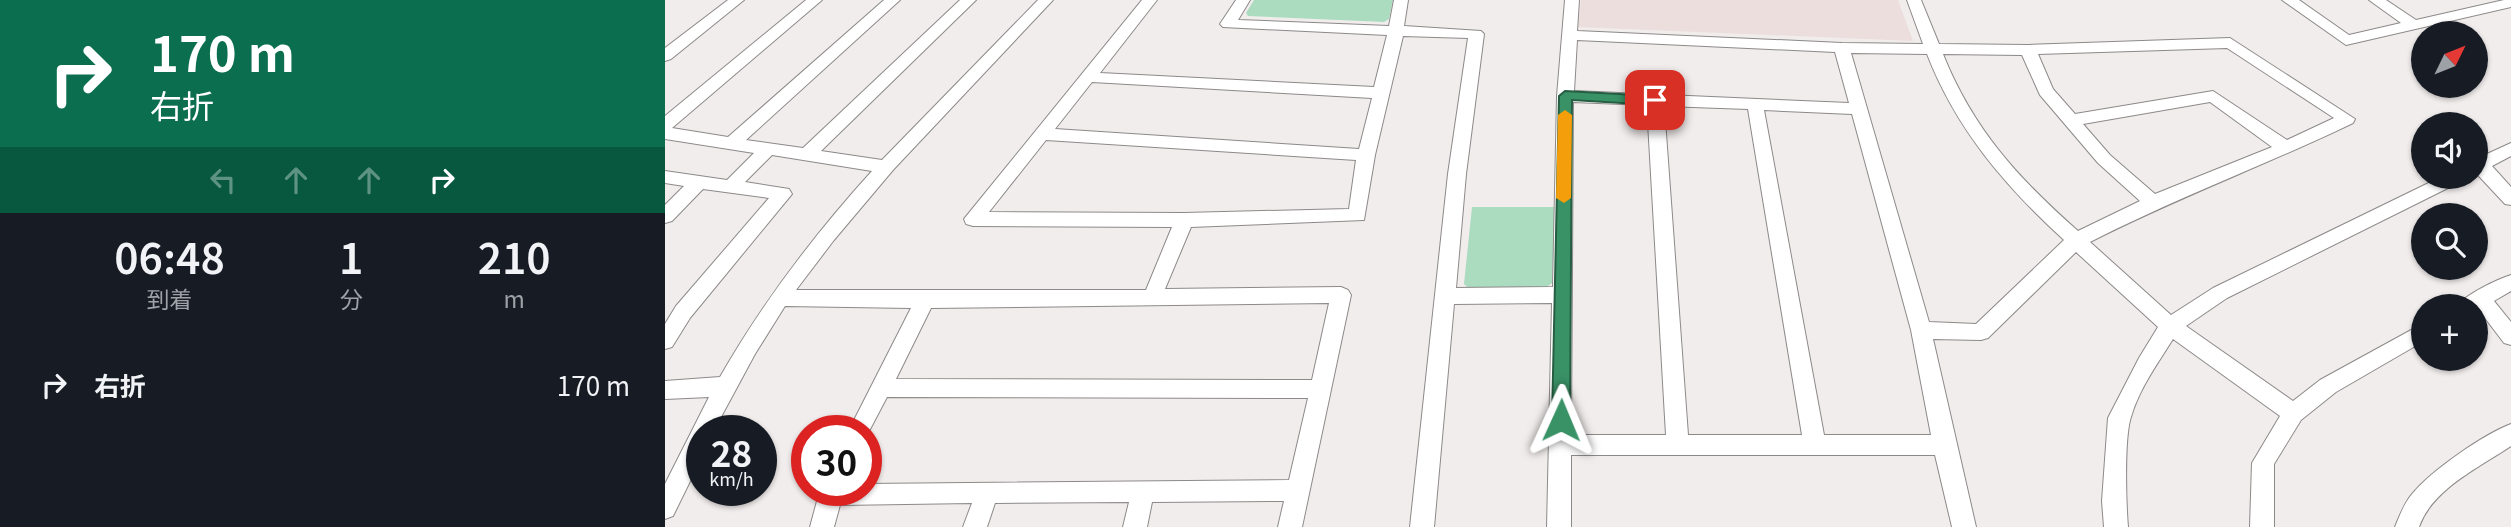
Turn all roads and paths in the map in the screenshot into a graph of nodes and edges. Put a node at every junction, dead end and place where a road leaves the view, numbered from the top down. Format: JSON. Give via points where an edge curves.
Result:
{"nodes":[{"id":1,"x":737,"y":0,"type":"edge"},
{"id":2,"x":815,"y":0,"type":"edge"},
{"id":3,"x":893,"y":0,"type":"edge"},
{"id":4,"x":969,"y":0,"type":"edge"},
{"id":5,"x":1046,"y":0,"type":"edge"},
{"id":6,"x":1150,"y":0,"type":"edge"},
{"id":7,"x":1243,"y":0,"type":"edge"},
{"id":8,"x":1401,"y":0,"type":"edge"},
{"id":9,"x":1572,"y":0,"type":"edge"},
{"id":10,"x":1913,"y":0,"type":"edge"},
{"id":11,"x":2290,"y":0,"type":"edge"},
{"id":12,"x":2376,"y":0,"type":"edge"},
{"id":13,"x":2461,"y":0,"type":"edge"},
{"id":14,"x":2511,"y":3,"type":"edge"},
{"id":15,"x":2481,"y":12,"type":"junction"},
{"id":16,"x":2439,"y":21,"type":"edge"},
{"id":17,"x":2411,"y":23,"type":"edge"},
{"id":18,"x":2411,"y":27,"type":"edge"},
{"id":19,"x":1396,"y":32,"type":"junction"},
{"id":20,"x":1568,"y":35,"type":"junction"},
{"id":21,"x":1842,"y":48,"type":"junction"},
{"id":22,"x":1932,"y":49,"type":"junction"},
{"id":23,"x":2028,"y":50,"type":"junction"},
{"id":24,"x":665,"y":56,"type":"edge"},
{"id":25,"x":1088,"y":77,"type":"junction"},
{"id":26,"x":1379,"y":93,"type":"junction"},
{"id":27,"x":1565,"y":96,"type":"junction"},
{"id":28,"x":1655,"y":100,"type":"junction"},
{"id":29,"x":1755,"y":104,"type":"junction"},
{"id":30,"x":1859,"y":109,"type":"junction"},
{"id":31,"x":2072,"y":120,"type":"junction"},
{"id":32,"x":665,"y":125,"type":"edge"},
{"id":33,"x":665,"y":133,"type":"edge"},
{"id":34,"x":1040,"y":134,"type":"junction"},
{"id":35,"x":732,"y":143,"type":"junction"},
{"id":36,"x":2286,"y":148,"type":"junction"},
{"id":37,"x":2511,"y":149,"type":"edge"},
{"id":38,"x":767,"y":150,"type":"junction"},
{"id":39,"x":807,"y":155,"type":"junction"},
{"id":40,"x":1366,"y":155,"type":"junction"},
{"id":41,"x":2488,"y":161,"type":"edge"},
{"id":42,"x":885,"y":167,"type":"junction"},
{"id":43,"x":2488,"y":176,"type":"edge"},
{"id":44,"x":665,"y":177,"type":"edge"},
{"id":45,"x":699,"y":182,"type":"junction"},
{"id":46,"x":730,"y":187,"type":"junction"},
{"id":47,"x":2432,"y":189,"type":"edge"},
{"id":48,"x":2511,"y":199,"type":"edge"},
{"id":49,"x":2153,"y":202,"type":"junction"},
{"id":50,"x":665,"y":216,"type":"edge"},
{"id":51,"x":1184,"y":220,"type":"junction"},
{"id":52,"x":2075,"y":241,"type":"junction"},
{"id":53,"x":2511,"y":282,"type":"edge"},
{"id":54,"x":2488,"y":294,"type":"edge"},
{"id":55,"x":1562,"y":295,"type":"junction"},
{"id":56,"x":1445,"y":296,"type":"junction"},
{"id":57,"x":781,"y":298,"type":"junction"},
{"id":58,"x":1151,"y":298,"type":"junction"},
{"id":59,"x":925,"y":300,"type":"junction"},
{"id":60,"x":674,"y":313,"type":"edge"},
{"id":61,"x":2488,"y":315,"type":"edge"},
{"id":62,"x":2170,"y":326,"type":"junction"},
{"id":63,"x":1921,"y":330,"type":"junction"},
{"id":64,"x":2511,"y":337,"type":"edge"},
{"id":65,"x":2411,"y":338,"type":"edge"},
{"id":66,"x":665,"y":341,"type":"edge"},
{"id":67,"x":727,"y":384,"type":"junction"},
{"id":68,"x":881,"y":388,"type":"junction"},
{"id":69,"x":1321,"y":389,"type":"junction"},
{"id":70,"x":665,"y":390,"type":"edge"},
{"id":71,"x":2293,"y":413,"type":"junction"},
{"id":72,"x":712,"y":415,"type":"edge"},
{"id":73,"x":868,"y":415,"type":"edge"},
{"id":74,"x":2511,"y":434,"type":"edge"},
{"id":75,"x":1560,"y":445,"type":"junction"},
{"id":76,"x":1678,"y":445,"type":"junction"},
{"id":77,"x":1944,"y":445,"type":"junction"},
{"id":78,"x":1815,"y":446,"type":"junction"},
{"id":79,"x":686,"y":466,"type":"edge"},
{"id":80,"x":1297,"y":490,"type":"junction"},
{"id":81,"x":988,"y":491,"type":"junction"},
{"id":82,"x":882,"y":492,"type":"edge"},
{"id":83,"x":1143,"y":493,"type":"junction"},
{"id":84,"x":827,"y":506,"type":"edge"},
{"id":85,"x":665,"y":508,"type":"edge"},
{"id":86,"x":822,"y":527,"type":"edge"},
{"id":87,"x":975,"y":527,"type":"edge"},
{"id":88,"x":1135,"y":527,"type":"edge"},
{"id":89,"x":1290,"y":527,"type":"edge"},
{"id":90,"x":1422,"y":527,"type":"edge"},
{"id":91,"x":1559,"y":527,"type":"edge"},
{"id":92,"x":1964,"y":527,"type":"edge"},
{"id":93,"x":2116,"y":527,"type":"edge"},
{"id":94,"x":2262,"y":527,"type":"edge"},
{"id":95,"x":2407,"y":527,"type":"edge"}],
"edges":[{"from":1,"to":24,"type":"street"},
{"from":2,"to":32,"type":"street"},
{"from":3,"to":35,"type":"street"},
{"from":4,"to":39,"type":"street"},
{"from":5,"to":42,"type":"street"},
{"from":6,"to":25,"type":"street"},
{"from":7,"to":19,"type":"street","via":[[1228,23]]},
{"from":8,"to":19,"type":"street"},
{"from":9,"to":20,"type":"street"},
{"from":10,"to":22,"type":"street"},
{"from":11,"to":18,"type":"street","via":[[2346,40]]},
{"from":12,"to":17,"type":"street"},
{"from":13,"to":15,"type":"street"},
{"from":14,"to":15,"type":"street"},
{"from":15,"to":16,"type":"street"},
{"from":19,"to":26,"type":"street"},
{"from":19,"to":56,"type":"street","via":[[1476,34]]},
{"from":20,"to":21,"type":"street"},
{"from":20,"to":27,"type":"street"},
{"from":21,"to":22,"type":"street"},
{"from":21,"to":30,"type":"street"},
{"from":22,"to":23,"type":"street"},
{"from":22,"to":52,"type":"street","via":[[1962,113],[1996,161]]},
{"from":23,"to":31,"type":"street","via":[[2046,91]]},
{"from":23,"to":36,"type":"street","via":[[2230,43],[2347,119]]},
{"from":25,"to":26,"type":"street"},
{"from":25,"to":34,"type":"street"},
{"from":26,"to":40,"type":"street"},
{"from":27,"to":28,"type":"street"},
{"from":27,"to":55,"type":"street"},
{"from":28,"to":29,"type":"street"},
{"from":28,"to":76,"type":"street"},
{"from":29,"to":30,"type":"street"},
{"from":29,"to":78,"type":"street"},
{"from":30,"to":63,"type":"street"},
{"from":31,"to":36,"type":"street","via":[[2213,96]]},
{"from":31,"to":49,"type":"street","via":[[2104,159]]},
{"from":33,"to":35,"type":"street"},
{"from":34,"to":40,"type":"street"},
{"from":34,"to":51,"type":"street","via":[[974,219]]},
{"from":35,"to":38,"type":"street"},
{"from":36,"to":49,"type":"street"},
{"from":37,"to":41,"type":"street"},
{"from":38,"to":39,"type":"street"},
{"from":38,"to":46,"type":"street"},
{"from":39,"to":42,"type":"street"},
{"from":40,"to":51,"type":"street","via":[[1357,215]]},
{"from":42,"to":57,"type":"street"},
{"from":43,"to":48,"type":"street"},
{"from":44,"to":45,"type":"street"},
{"from":45,"to":46,"type":"street"},
{"from":45,"to":50,"type":"street"},
{"from":46,"to":60,"type":"street","via":[[783,194]]},
{"from":47,"to":62,"type":"street","via":[[2220,293]]},
{"from":49,"to":52,"type":"street"},
{"from":51,"to":58,"type":"street"},
{"from":52,"to":62,"type":"street"},
{"from":52,"to":63,"type":"street","via":[[1982,332]]},
{"from":53,"to":54,"type":"street"},
{"from":55,"to":56,"type":"street"},
{"from":55,"to":75,"type":"street"},
{"from":56,"to":90,"type":"street"},
{"from":57,"to":59,"type":"street"},
{"from":57,"to":67,"type":"street"},
{"from":58,"to":59,"type":"street"},
{"from":58,"to":69,"type":"street","via":[[1342,295]]},
{"from":59,"to":68,"type":"street"},
{"from":60,"to":66,"type":"street"},
{"from":61,"to":64,"type":"street"},
{"from":62,"to":71,"type":"street"},
{"from":62,"to":93,"type":"street","via":[[2119,418]]},
{"from":63,"to":77,"type":"street"},
{"from":65,"to":71,"type":"street","via":[[2328,386]]},
{"from":67,"to":70,"type":"street"},
{"from":67,"to":72,"type":"street"},
{"from":68,"to":69,"type":"street"},
{"from":68,"to":73,"type":"street"},
{"from":69,"to":80,"type":"street"},
{"from":71,"to":94,"type":"street","via":[[2263,463]]},
{"from":74,"to":95,"type":"street","via":[[2425,494]]},
{"from":75,"to":76,"type":"street"},
{"from":75,"to":91,"type":"street"},
{"from":76,"to":78,"type":"street"},
{"from":77,"to":78,"type":"street"},
{"from":77,"to":92,"type":"street"},
{"from":79,"to":85,"type":"street"},
{"from":80,"to":83,"type":"street"},
{"from":80,"to":89,"type":"street"},
{"from":81,"to":82,"type":"street"},
{"from":81,"to":83,"type":"street"},
{"from":81,"to":87,"type":"street"},
{"from":83,"to":88,"type":"street"},
{"from":84,"to":86,"type":"street"}]}
